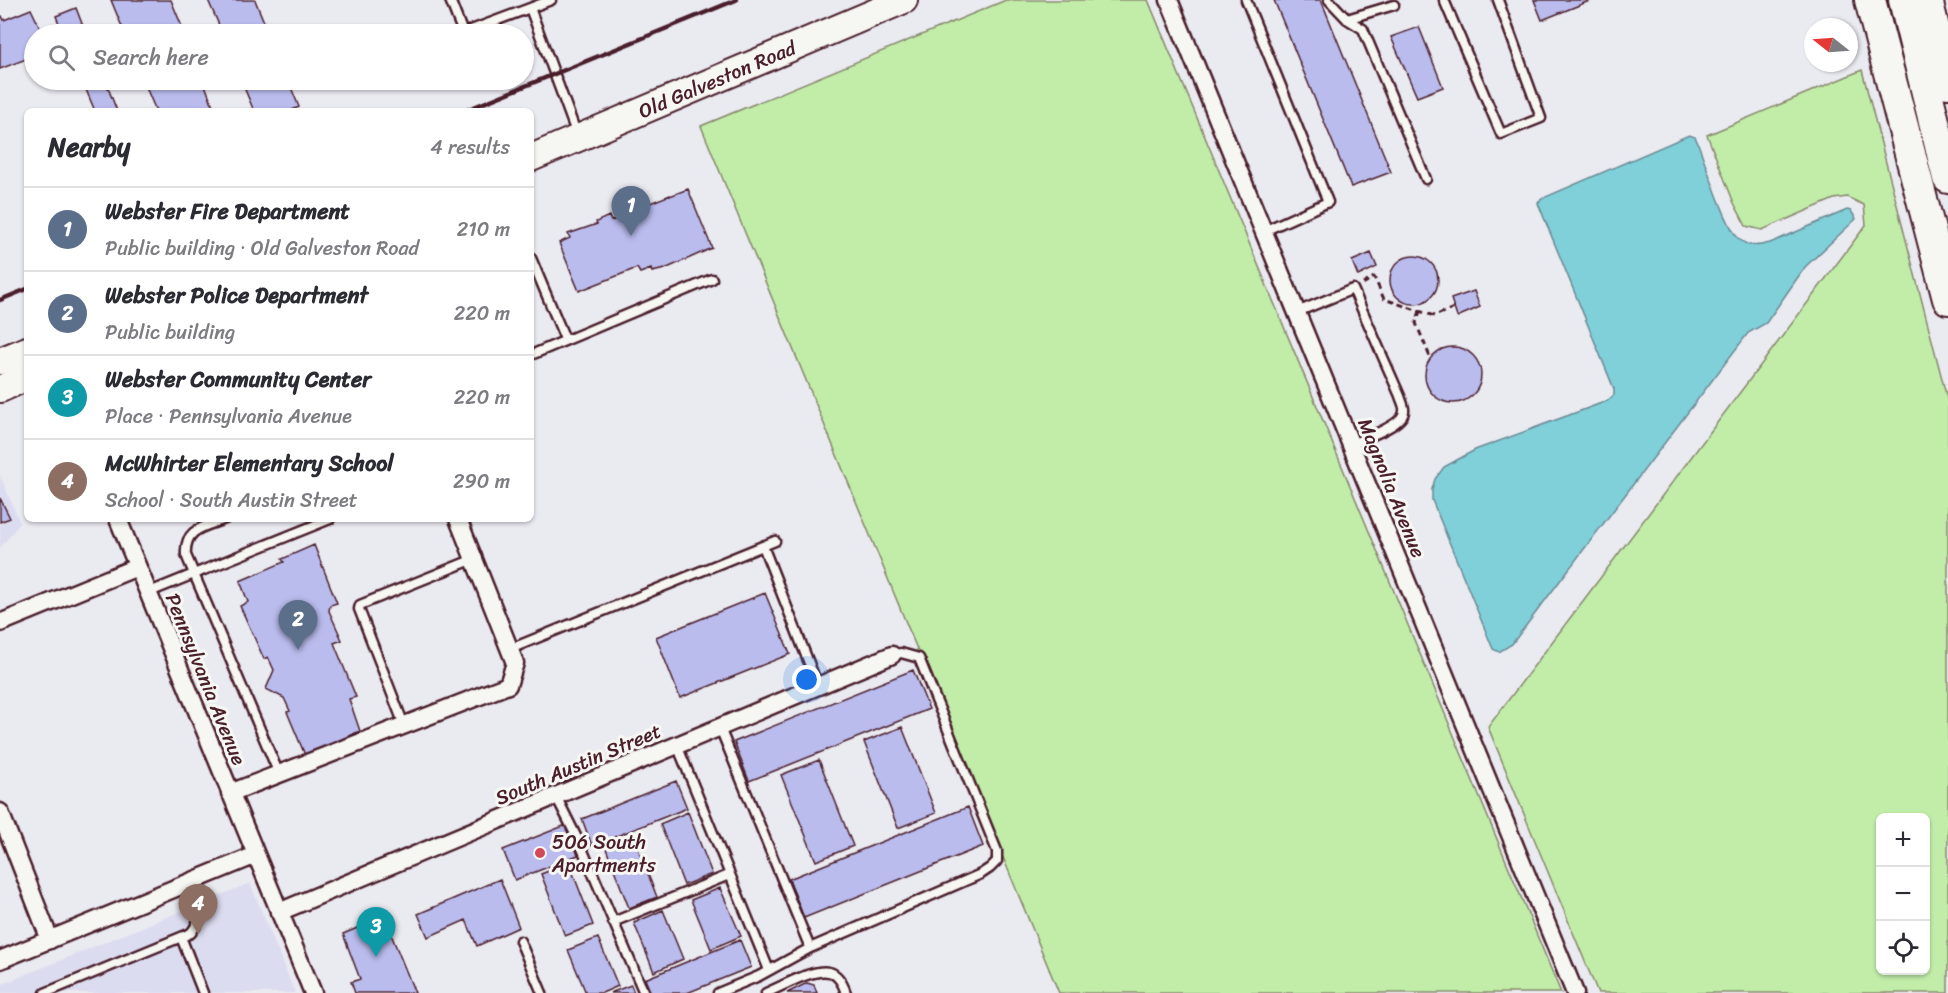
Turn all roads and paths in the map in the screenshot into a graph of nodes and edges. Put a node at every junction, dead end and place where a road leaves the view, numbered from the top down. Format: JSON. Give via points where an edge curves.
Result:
{"nodes":[{"id":1,"x":450,"y":0,"type":"edge"},
{"id":2,"x":551,"y":0,"type":"edge"},
{"id":3,"x":904,"y":0,"type":"edge"},
{"id":4,"x":1169,"y":0,"type":"edge"},
{"id":5,"x":1246,"y":0,"type":"edge"},
{"id":6,"x":1329,"y":0,"type":"edge"},
{"id":7,"x":1444,"y":0,"type":"edge"},
{"id":8,"x":1498,"y":0,"type":"edge"},
{"id":9,"x":1870,"y":0,"type":"edge"},
{"id":10,"x":1904,"y":0,"type":"edge"},
{"id":11,"x":1927,"y":0,"type":"edge"},
{"id":12,"x":1394,"y":5,"type":"dead end"},
{"id":13,"x":530,"y":8,"type":"junction"},
{"id":14,"x":1347,"y":19,"type":"junction"},
{"id":15,"x":459,"y":24,"type":"edge"},
{"id":16,"x":487,"y":24,"type":"edge"},
{"id":17,"x":1941,"y":84,"type":"edge"},
{"id":18,"x":578,"y":138,"type":"junction"},
{"id":19,"x":534,"y":157,"type":"edge"},
{"id":20,"x":1948,"y":178,"type":"edge"},
{"id":21,"x":1426,"y":179,"type":"dead end"},
{"id":22,"x":1264,"y":231,"type":"junction"},
{"id":23,"x":534,"y":265,"type":"edge"},
{"id":24,"x":712,"y":279,"type":"dead end"},
{"id":25,"x":1353,"y":289,"type":"junction"},
{"id":26,"x":1948,"y":299,"type":"edge"},
{"id":27,"x":1454,"y":308,"type":"dead end"},
{"id":28,"x":1420,"y":311,"type":"junction"},
{"id":29,"x":1297,"y":312,"type":"junction"},
{"id":30,"x":565,"y":339,"type":"junction"},
{"id":31,"x":24,"y":351,"type":"edge"},
{"id":32,"x":534,"y":354,"type":"edge"},
{"id":33,"x":1430,"y":357,"type":"dead end"},
{"id":34,"x":0,"y":361,"type":"edge"},
{"id":35,"x":24,"y":378,"type":"edge"},
{"id":36,"x":0,"y":388,"type":"edge"},
{"id":37,"x":1351,"y":444,"type":"junction"},
{"id":38,"x":118,"y":522,"type":"edge"},
{"id":39,"x":218,"y":522,"type":"edge"},
{"id":40,"x":323,"y":522,"type":"edge"},
{"id":41,"x":459,"y":522,"type":"edge"},
{"id":42,"x":776,"y":541,"type":"dead end"},
{"id":43,"x":763,"y":546,"type":"junction"},
{"id":44,"x":474,"y":559,"type":"junction"},
{"id":45,"x":137,"y":567,"type":"junction"},
{"id":46,"x":193,"y":574,"type":"junction"},
{"id":47,"x":147,"y":592,"type":"junction"},
{"id":48,"x":0,"y":623,"type":"edge"},
{"id":49,"x":510,"y":649,"type":"junction"},
{"id":50,"x":892,"y":656,"type":"joint"},
{"id":51,"x":818,"y":686,"type":"junction"},
{"id":52,"x":404,"y":725,"type":"junction"},
{"id":53,"x":720,"y":728,"type":"junction"},
{"id":54,"x":677,"y":746,"type":"junction"},
{"id":55,"x":279,"y":774,"type":"junction"},
{"id":56,"x":230,"y":793,"type":"junction"},
{"id":57,"x":556,"y":796,"type":"junction"},
{"id":58,"x":0,"y":812,"type":"edge"},
{"id":59,"x":256,"y":855,"type":"junction"},
{"id":60,"x":729,"y":874,"type":"junction"},
{"id":61,"x":191,"y":882,"type":"junction"},
{"id":62,"x":279,"y":912,"type":"junction"},
{"id":63,"x":613,"y":922,"type":"junction"},
{"id":64,"x":181,"y":937,"type":"junction"},
{"id":65,"x":50,"y":940,"type":"junction"},
{"id":66,"x":520,"y":941,"type":"dead end"},
{"id":67,"x":810,"y":948,"type":"junction"},
{"id":68,"x":0,"y":960,"type":"edge"},
{"id":69,"x":769,"y":970,"type":"junction"},
{"id":70,"x":1570,"y":991,"type":"edge"},
{"id":71,"x":45,"y":993,"type":"edge"},
{"id":72,"x":203,"y":993,"type":"edge"},
{"id":73,"x":313,"y":993,"type":"edge"},
{"id":74,"x":542,"y":993,"type":"edge"},
{"id":75,"x":644,"y":993,"type":"edge"},
{"id":76,"x":718,"y":993,"type":"edge"},
{"id":77,"x":766,"y":993,"type":"edge"},
{"id":78,"x":846,"y":993,"type":"edge"}],
"edges":[{"from":1,"to":15,"type":"lane"},
{"from":2,"to":13,"type":"lane"},
{"from":3,"to":18,"type":"main road","name":"Old Galveston Road"},
{"from":4,"to":22,"type":"street","name":"Magnolia Avenue"},
{"from":5,"to":22,"type":"lane","via":[[1328,202]]},
{"from":6,"to":14,"type":"lane"},
{"from":7,"to":8,"type":"lane","via":[[1501,134],[1541,118]]},
{"from":9,"to":26,"type":"highway"},
{"from":10,"to":17,"type":"highway"},
{"from":11,"to":17,"type":"highway"},
{"from":12,"to":14,"type":"lane"},
{"from":13,"to":16,"type":"lane"},
{"from":13,"to":18,"type":"lane"},
{"from":14,"to":21,"type":"lane","via":[[1363,29]]},
{"from":17,"to":20,"type":"highway"},
{"from":18,"to":19,"type":"main road","name":"Old Galveston Road"},
{"from":22,"to":29,"type":"street","name":"Magnolia Avenue"},
{"from":23,"to":30,"type":"lane"},
{"from":24,"to":30,"type":"lane"},
{"from":25,"to":28,"type":"path","via":[[1374,277],[1384,299]]},
{"from":25,"to":29,"type":"lane"},
{"from":25,"to":37,"type":"lane","via":[[1405,410],[1395,424]]},
{"from":27,"to":28,"type":"path","via":[[1434,316]]},
{"from":28,"to":33,"type":"path","via":[[1416,323]]},
{"from":29,"to":37,"type":"street","name":"Magnolia Avenue"},
{"from":30,"to":32,"type":"lane"},
{"from":31,"to":34,"type":"main road"},
{"from":35,"to":36,"type":"main road"},
{"from":37,"to":70,"type":"street","name":"Magnolia Avenue"},
{"from":38,"to":45,"type":"street","name":"Pennsylvania Avenue"},
{"from":39,"to":46,"type":"lane","via":[[192,533],[185,543]]},
{"from":40,"to":46,"type":"lane"},
{"from":41,"to":44,"type":"street"},
{"from":42,"to":43,"type":"lane"},
{"from":43,"to":49,"type":"lane"},
{"from":43,"to":51,"type":"lane"},
{"from":44,"to":49,"type":"street"},
{"from":44,"to":52,"type":"lane","via":[[360,605]]},
{"from":45,"to":47,"type":"street","name":"Pennsylvania Avenue"},
{"from":45,"to":48,"type":"street"},
{"from":46,"to":47,"type":"lane"},
{"from":46,"to":55,"type":"lane"},
{"from":47,"to":56,"type":"street","name":"Pennsylvania Avenue"},
{"from":49,"to":52,"type":"street","via":[[515,663],[508,685]]},
{"from":50,"to":51,"type":"street","name":"South Austin Street"},
{"from":50,"to":67,"type":"lane","via":[[901,653],[919,658],[997,851],[997,861],[981,874]]},
{"from":51,"to":53,"type":"street","name":"South Austin Street"},
{"from":52,"to":55,"type":"street"},
{"from":53,"to":54,"type":"street","name":"South Austin Street"},
{"from":53,"to":67,"type":"lane"},
{"from":54,"to":57,"type":"street","name":"South Austin Street"},
{"from":54,"to":60,"type":"lane"},
{"from":55,"to":56,"type":"street"},
{"from":56,"to":59,"type":"street","name":"Pennsylvania Avenue"},
{"from":57,"to":62,"type":"street","name":"South Austin Street"},
{"from":57,"to":63,"type":"lane"},
{"from":58,"to":65,"type":"street"},
{"from":59,"to":61,"type":"street"},
{"from":59,"to":62,"type":"street","name":"Pennsylvania Avenue"},
{"from":60,"to":63,"type":"lane"},
{"from":60,"to":69,"type":"lane"},
{"from":61,"to":64,"type":"lane","via":[[201,914],[191,933]]},
{"from":61,"to":65,"type":"street"},
{"from":62,"to":73,"type":"street"},
{"from":63,"to":75,"type":"lane"},
{"from":64,"to":71,"type":"lane"},
{"from":64,"to":72,"type":"lane"},
{"from":65,"to":68,"type":"street"},
{"from":66,"to":74,"type":"lane"},
{"from":67,"to":69,"type":"lane"},
{"from":69,"to":76,"type":"lane"},
{"from":77,"to":78,"type":"lane","via":[[815,972],[828,972],[837,976]]}]}
